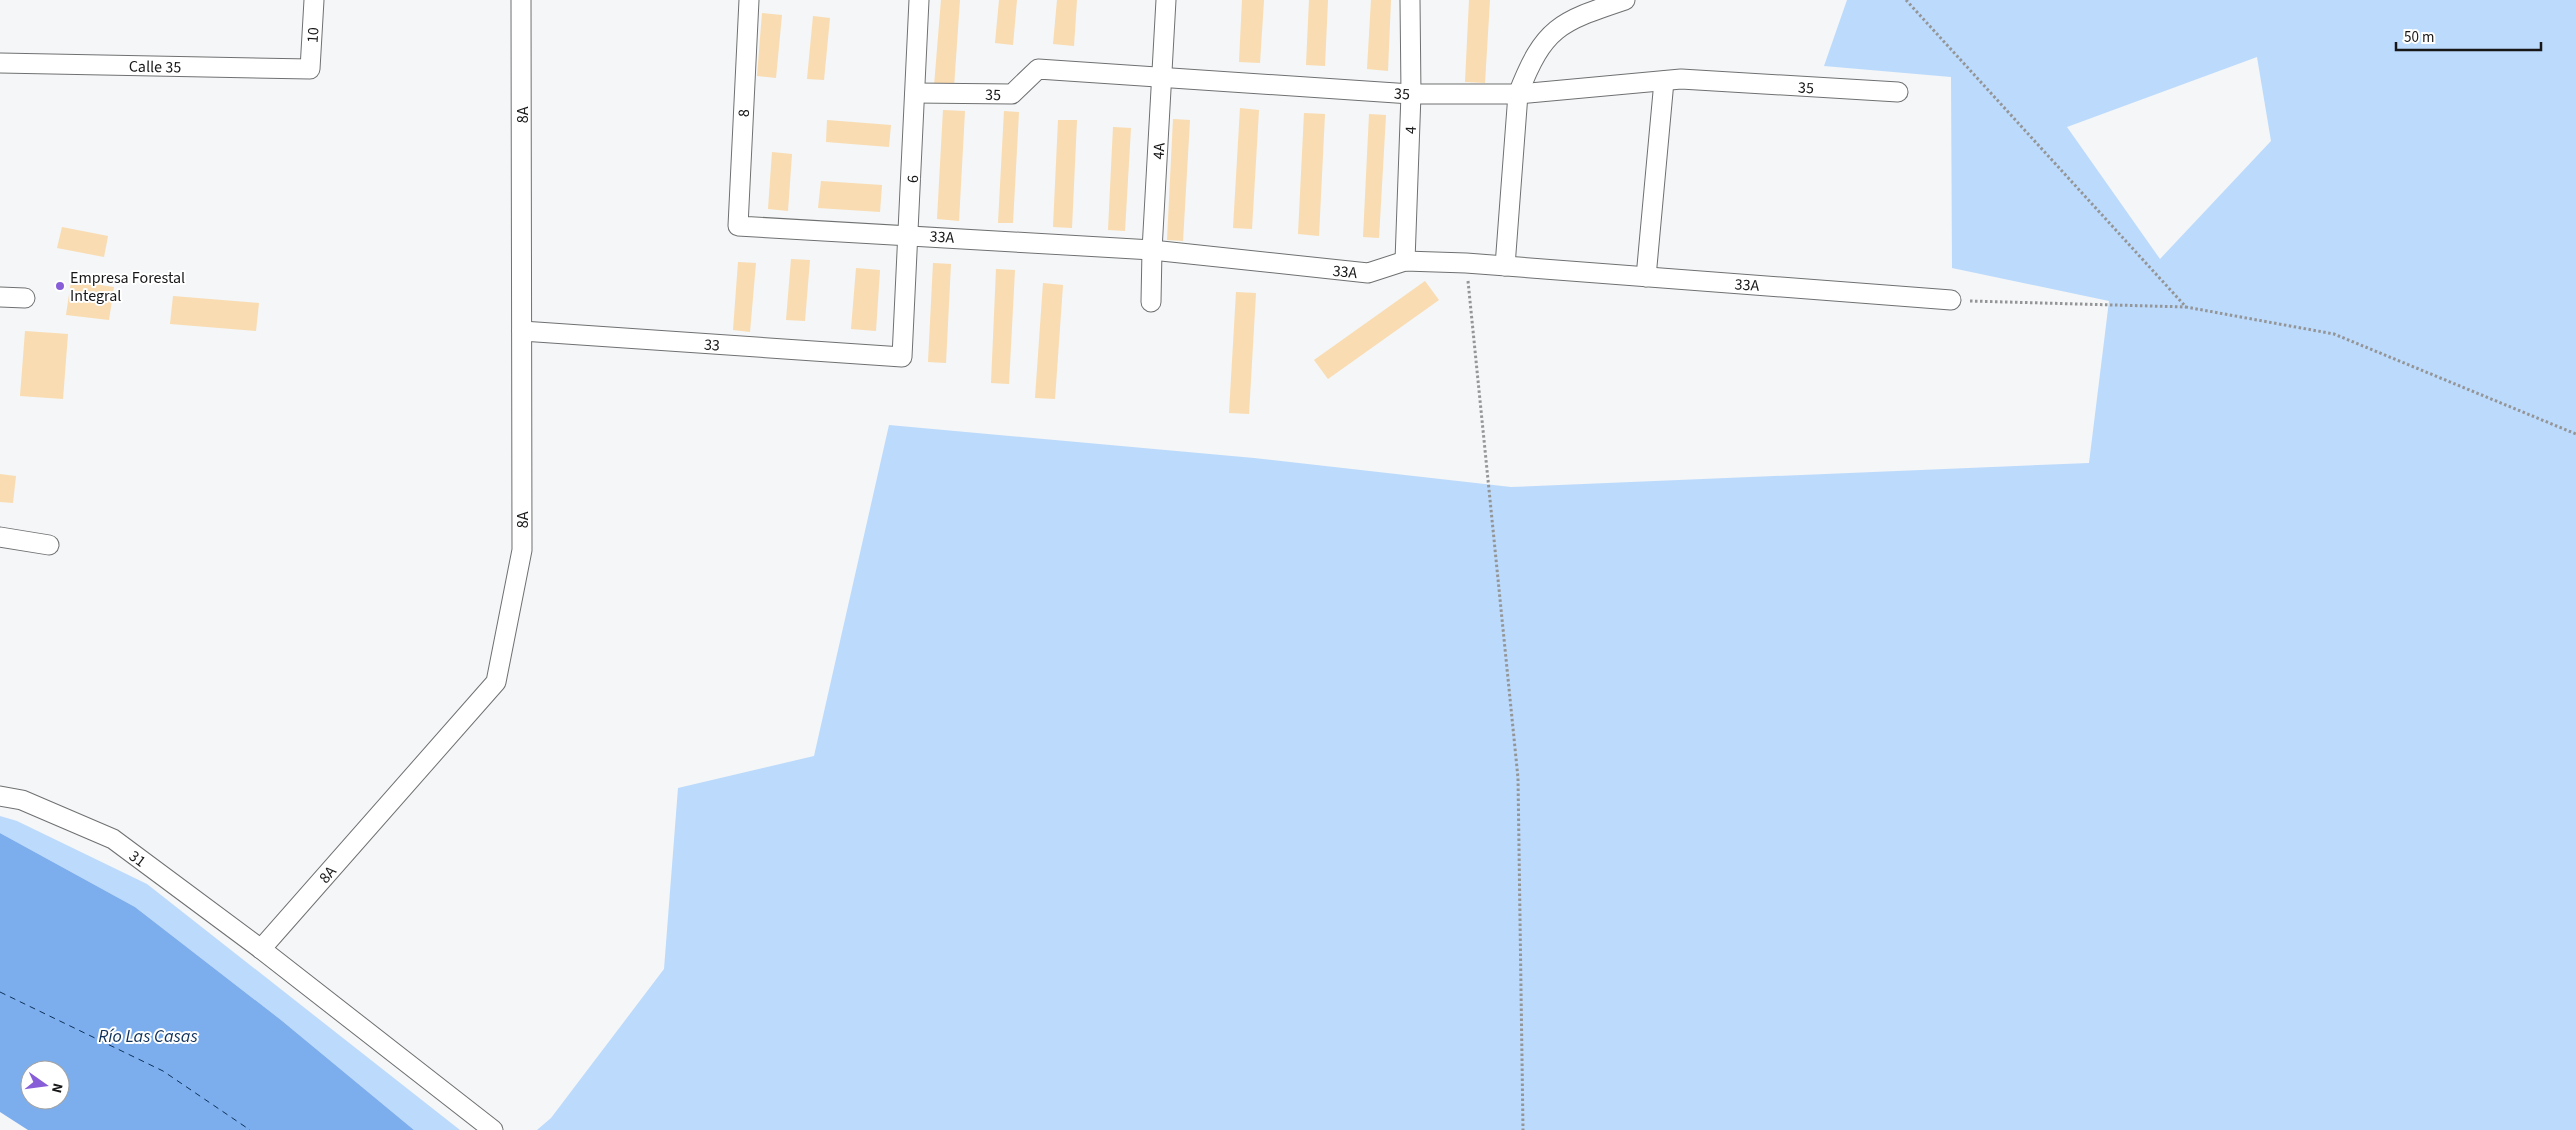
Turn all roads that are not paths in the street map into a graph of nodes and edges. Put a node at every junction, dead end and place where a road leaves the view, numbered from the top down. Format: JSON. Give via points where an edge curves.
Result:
{"nodes":[{"id":1,"x":314,"y":0,"type":"edge"},
{"id":2,"x":521,"y":0,"type":"edge"},
{"id":3,"x":749,"y":0,"type":"edge"},
{"id":4,"x":919,"y":0,"type":"edge"},
{"id":5,"x":1166,"y":0,"type":"edge"},
{"id":6,"x":1410,"y":0,"type":"edge"},
{"id":7,"x":1624,"y":0,"type":"edge"},
{"id":8,"x":0,"y":63,"type":"edge"},
{"id":9,"x":310,"y":69,"type":"joint"},
{"id":10,"x":1162,"y":79,"type":"junction"},
{"id":11,"x":1664,"y":81,"type":"junction"},
{"id":12,"x":1898,"y":92,"type":"dead end"},
{"id":13,"x":916,"y":93,"type":"junction"},
{"id":14,"x":1411,"y":94,"type":"junction"},
{"id":15,"x":1518,"y":94,"type":"junction"},
{"id":16,"x":738,"y":226,"type":"joint"},
{"id":17,"x":909,"y":234,"type":"junction"},
{"id":18,"x":1152,"y":250,"type":"junction"},
{"id":19,"x":1405,"y":261,"type":"junction"},
{"id":20,"x":1505,"y":266,"type":"junction"},
{"id":21,"x":1646,"y":277,"type":"junction"},
{"id":22,"x":0,"y":297,"type":"edge"},
{"id":23,"x":25,"y":298,"type":"dead end"},
{"id":24,"x":1951,"y":300,"type":"road end"},
{"id":25,"x":1152,"y":302,"type":"dead end"},
{"id":26,"x":522,"y":331,"type":"junction"},
{"id":27,"x":902,"y":357,"type":"joint"},
{"id":28,"x":0,"y":537,"type":"edge"},
{"id":29,"x":49,"y":545,"type":"dead end"},
{"id":30,"x":0,"y":796,"type":"edge"},
{"id":31,"x":261,"y":950,"type":"junction"},
{"id":32,"x":493,"y":1130,"type":"edge"}],
"edges":[{"from":1,"to":9,"type":"street","name":"10"},
{"from":2,"to":26,"type":"street","name":"8A"},
{"from":3,"to":16,"type":"street","name":"8"},
{"from":4,"to":13,"type":"street","name":"6"},
{"from":5,"to":10,"type":"street","name":"4A"},
{"from":6,"to":14,"type":"street","name":"4"},
{"from":7,"to":15,"type":"street","via":[[1580,14],[1558,28],[1537,52]]},
{"from":8,"to":9,"type":"street","name":"Calle 35"},
{"from":10,"to":13,"type":"street","name":"35","via":[[1038,69],[1012,94]]},
{"from":10,"to":14,"type":"street","name":"35"},
{"from":10,"to":18,"type":"street","name":"4A"},
{"from":11,"to":12,"type":"street","name":"35","via":[[1681,79]]},
{"from":11,"to":15,"type":"street","name":"35"},
{"from":11,"to":21,"type":"street"},
{"from":13,"to":17,"type":"street","name":"6"},
{"from":14,"to":15,"type":"street","name":"35"},
{"from":14,"to":19,"type":"street","name":"4"},
{"from":15,"to":20,"type":"street"},
{"from":16,"to":17,"type":"street","name":"33A"},
{"from":17,"to":18,"type":"street","name":"33A"},
{"from":17,"to":27,"type":"street","name":"6"},
{"from":18,"to":19,"type":"street","name":"33A","via":[[1368,274]]},
{"from":18,"to":25,"type":"street","name":"4A"},
{"from":19,"to":20,"type":"street","name":"33A"},
{"from":20,"to":21,"type":"street","name":"33A"},
{"from":21,"to":24,"type":"street","name":"33A"},
{"from":22,"to":23,"type":"street"},
{"from":26,"to":27,"type":"street","name":"33"},
{"from":26,"to":31,"type":"street","name":"8A","via":[[522,550],[496,682]]},
{"from":28,"to":29,"type":"street"},
{"from":30,"to":31,"type":"street","name":"31","via":[[22,800],[113,839]]},
{"from":31,"to":32,"type":"street","name":"31"}]}
